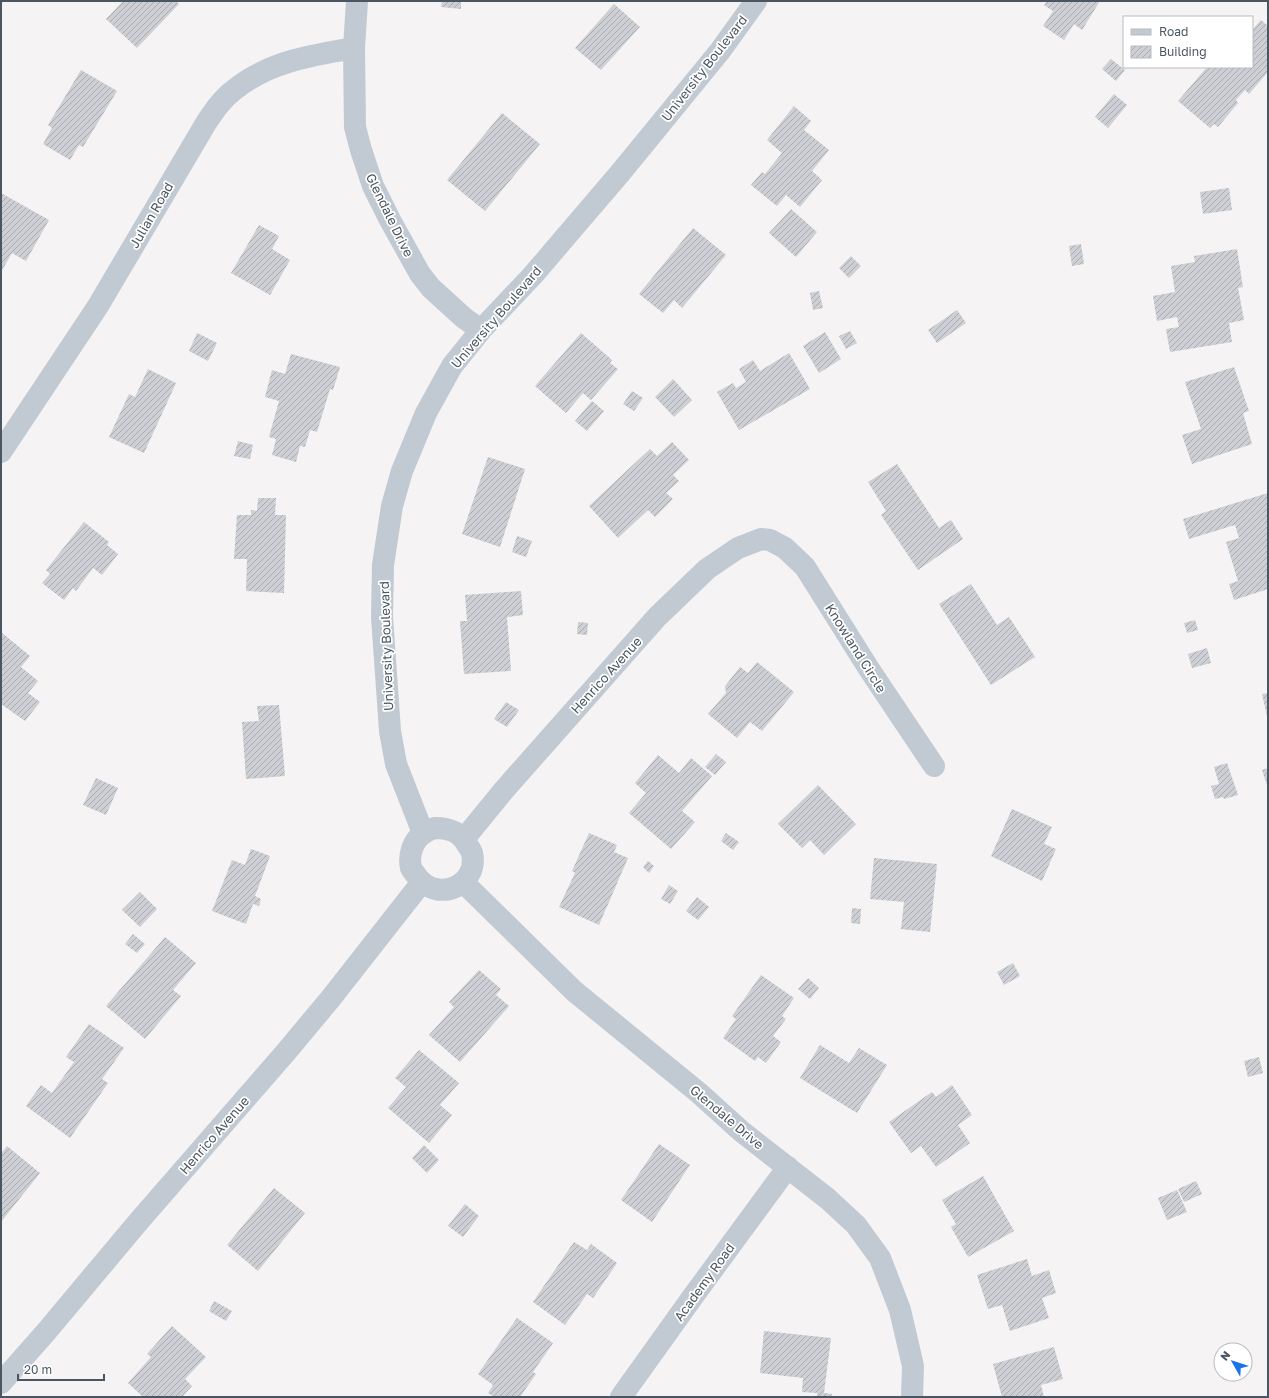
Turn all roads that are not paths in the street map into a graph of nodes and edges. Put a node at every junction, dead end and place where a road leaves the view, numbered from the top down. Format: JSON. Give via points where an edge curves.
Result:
{"nodes":[{"id":1,"x":357,"y":1,"type":"edge"},
{"id":2,"x":756,"y":1,"type":"edge"},
{"id":3,"x":354,"y":48,"type":"junction"},
{"id":4,"x":482,"y":330,"type":"junction"},
{"id":5,"x":1,"y":452,"type":"edge"},
{"id":6,"x":770,"y":540,"type":"joint"},
{"id":7,"x":934,"y":766,"type":"dead end"},
{"id":8,"x":423,"y":833,"type":"junction"},
{"id":9,"x":464,"y":838,"type":"junction"},
{"id":10,"x":422,"y":882,"type":"junction"},
{"id":11,"x":463,"y":882,"type":"junction"},
{"id":12,"x":788,"y":1167,"type":"junction"},
{"id":13,"x":1,"y":1384,"type":"edge"},
{"id":14,"x":621,"y":1397,"type":"edge"},
{"id":15,"x":912,"y":1397,"type":"edge"}],
"edges":[{"from":1,"to":3,"type":"street","name":"Glendale Drive"},
{"from":2,"to":4,"type":"street","name":"University Boulevard","via":[[720,51],[621,172]]},
{"from":3,"to":4,"type":"street","name":"Glendale Drive","via":[[355,127],[373,186],[420,274],[431,288],[464,318]]},
{"from":3,"to":5,"type":"street","name":"Julian Road","via":[[304,57],[265,70],[249,78],[218,106],[98,306]]},
{"from":4,"to":8,"type":"street","name":"University Boulevard","via":[[452,366],[426,413],[402,471],[394,499],[383,565],[382,617],[390,731],[396,764]]},
{"from":6,"to":7,"type":"street","name":"Knowland Circle","via":[[786,548],[805,567]]},
{"from":6,"to":9,"type":"street","name":"Henrico Avenue","via":[[761,539],[738,548],[707,569],[657,617]]},
{"from":8,"to":9,"type":"street","via":[[435,828],[445,828]]},
{"from":8,"to":10,"type":"street","via":[[414,843],[410,858],[412,869]]},
{"from":9,"to":11,"type":"street","via":[[472,852],[472,863]]},
{"from":10,"to":11,"type":"street","via":[[430,888],[442,891]]},
{"from":10,"to":13,"type":"street","name":"Henrico Avenue","via":[[291,1046],[139,1220]]},
{"from":11,"to":12,"type":"street","name":"Glendale Drive","via":[[574,990],[741,1131]]},
{"from":12,"to":14,"type":"street","name":"Academy Road"},
{"from":12,"to":15,"type":"street","name":"Glendale Drive","via":[[828,1199],[856,1226],[880,1258],[900,1310],[913,1366]]}]}
